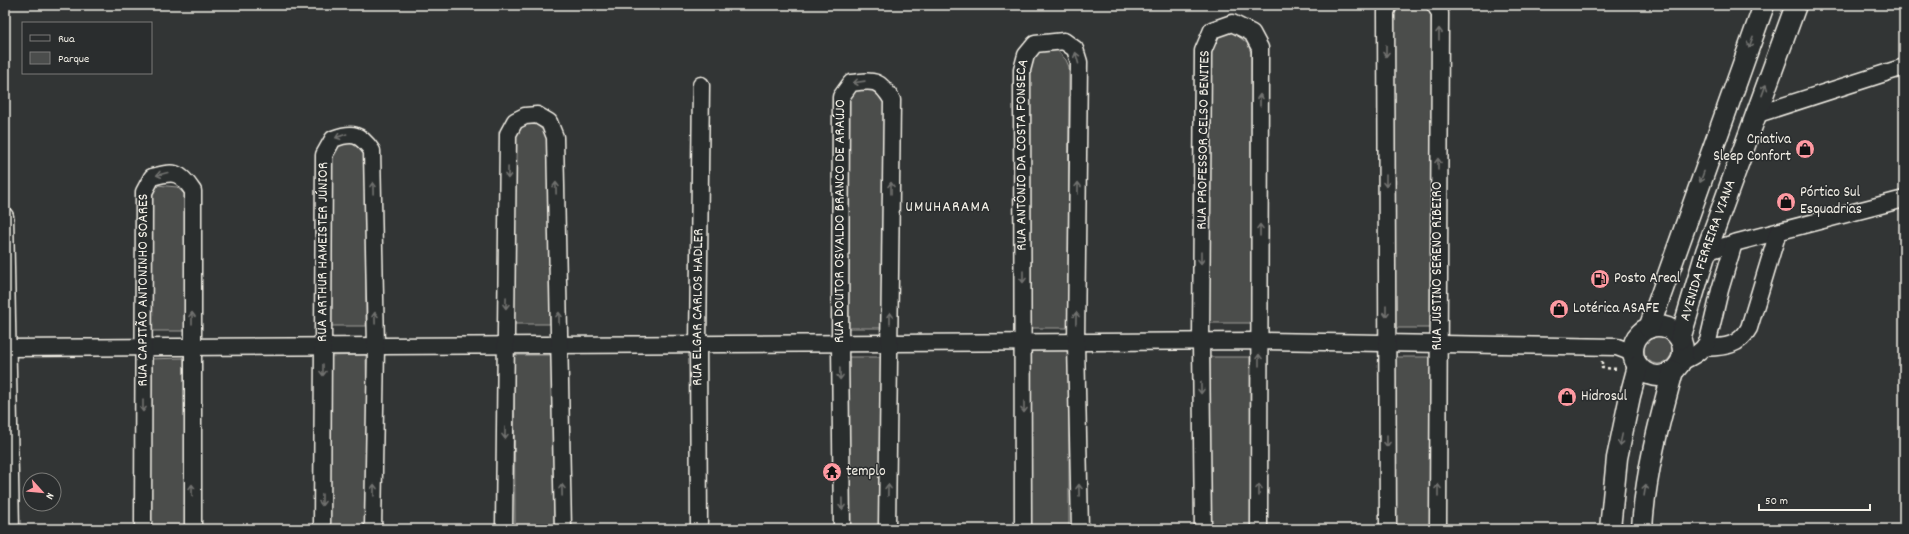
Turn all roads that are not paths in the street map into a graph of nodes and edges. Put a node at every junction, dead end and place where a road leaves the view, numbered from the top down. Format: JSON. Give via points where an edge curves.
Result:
{"nodes":[{"id":1,"x":1389,"y":5,"type":"edge"},
{"id":2,"x":1435,"y":5,"type":"edge"},
{"id":3,"x":1764,"y":5,"type":"edge"},
{"id":4,"x":1796,"y":5,"type":"edge"},
{"id":5,"x":1904,"y":67,"type":"edge"},
{"id":6,"x":701,"y":85,"type":"dead end"},
{"id":7,"x":1755,"y":115,"type":"junction"},
{"id":8,"x":1904,"y":199,"type":"edge"},
{"id":9,"x":5,"y":216,"type":"edge"},
{"id":10,"x":1778,"y":232,"type":"junction"},
{"id":11,"x":1734,"y":243,"type":"junction"},
{"id":12,"x":1704,"y":259,"type":"junction"},
{"id":13,"x":1720,"y":290,"type":"junction"},
{"id":14,"x":1680,"y":339,"type":"junction"},
{"id":15,"x":1260,"y":341,"type":"junction"},
{"id":16,"x":1201,"y":342,"type":"junction"},
{"id":17,"x":1386,"y":342,"type":"junction"},
{"id":18,"x":890,"y":343,"type":"junction"},
{"id":19,"x":1024,"y":343,"type":"junction"},
{"id":20,"x":1076,"y":343,"type":"junction"},
{"id":21,"x":698,"y":344,"type":"junction"},
{"id":22,"x":840,"y":344,"type":"junction"},
{"id":23,"x":506,"y":345,"type":"junction"},
{"id":24,"x":559,"y":345,"type":"junction"},
{"id":25,"x":323,"y":346,"type":"junction"},
{"id":26,"x":376,"y":346,"type":"junction"},
{"id":27,"x":1437,"y":346,"type":"junction"},
{"id":28,"x":143,"y":347,"type":"junction"},
{"id":29,"x":192,"y":347,"type":"junction"},
{"id":30,"x":1635,"y":347,"type":"junction"},
{"id":31,"x":7,"y":348,"type":"edge"},
{"id":32,"x":1704,"y":348,"type":"junction"},
{"id":33,"x":1677,"y":366,"type":"junction"},
{"id":34,"x":11,"y":529,"type":"edge"},
{"id":35,"x":143,"y":529,"type":"edge"},
{"id":36,"x":192,"y":529,"type":"edge"},
{"id":37,"x":322,"y":529,"type":"edge"},
{"id":38,"x":373,"y":529,"type":"edge"},
{"id":39,"x":504,"y":529,"type":"edge"},
{"id":40,"x":563,"y":529,"type":"edge"},
{"id":41,"x":699,"y":529,"type":"edge"},
{"id":42,"x":842,"y":529,"type":"edge"},
{"id":43,"x":887,"y":529,"type":"edge"},
{"id":44,"x":1024,"y":529,"type":"edge"},
{"id":45,"x":1080,"y":529,"type":"edge"},
{"id":46,"x":1203,"y":529,"type":"edge"},
{"id":47,"x":1259,"y":529,"type":"edge"},
{"id":48,"x":1388,"y":529,"type":"edge"},
{"id":49,"x":1438,"y":529,"type":"edge"},
{"id":50,"x":1610,"y":529,"type":"edge"},
{"id":51,"x":1642,"y":529,"type":"edge"}],
"edges":[{"from":1,"to":17,"type":"street","one_way":true,"via":[[1386,12]]},
{"from":27,"to":2,"type":"street","name":"RUA JUSTINO SERENO RIBEIRO","one_way":true,"via":[[1440,13]]},
{"from":3,"to":30,"type":"main road","name":"AVENIDA FERREIRA VIANA","one_way":true},
{"from":7,"to":4,"type":"main road","name":"AVENIDA FERREIRA VIANA","one_way":true},
{"from":5,"to":7,"type":"street"},
{"from":6,"to":21,"type":"street","name":"RUA ELGAR CARLOS HADLER"},
{"from":7,"to":12,"type":"main road","name":"AVENIDA FERREIRA VIANA"},
{"from":8,"to":10,"type":"street"},
{"from":9,"to":31,"type":"street"},
{"from":10,"to":11,"type":"street"},
{"from":10,"to":32,"type":"street","via":[[1745,335],[1733,345]]},
{"from":11,"to":12,"type":"street"},
{"from":11,"to":13,"type":"street"},
{"from":12,"to":13,"type":"street"},
{"from":12,"to":14,"type":"main road","name":"AVENIDA FERREIRA VIANA"},
{"from":13,"to":32,"type":"street"},
{"from":14,"to":30,"type":"main road","via":[[1670,329],[1656,326]]},
{"from":14,"to":33,"type":"main road","via":[[1683,350]]},
{"from":15,"to":16,"type":"street"},
{"from":15,"to":16,"type":"street","name":"RUA PROFESSOR CELSO BENITES","one_way":true,"via":[[1260,48],[1252,33],[1232,23],[1212,30],[1203,51]]},
{"from":15,"to":17,"type":"street"},
{"from":47,"to":15,"type":"street","name":"RUA PROFESSOR CELSO BENITES","one_way":true},
{"from":16,"to":20,"type":"street"},
{"from":16,"to":46,"type":"street","name":"RUA PROFESSOR CELSO BENITES","one_way":true},
{"from":17,"to":27,"type":"street"},
{"from":17,"to":48,"type":"street","one_way":true},
{"from":18,"to":19,"type":"street"},
{"from":18,"to":22,"type":"street"},
{"from":18,"to":22,"type":"street","name":"RUA DOUTOR OSVALDO BRANCO DE ARAÚJO","one_way":true,"via":[[892,100],[885,88],[872,80],[851,83],[841,97]]},
{"from":43,"to":18,"type":"street","name":"RUA DOUTOR OSVALDO BRANCO DE ARAÚJO","one_way":true},
{"from":19,"to":20,"type":"street"},
{"from":20,"to":19,"type":"street","name":"RUA ANTÔNIO DA COSTA FONSECA","one_way":true,"via":[[1079,62],[1075,49],[1064,41],[1035,44],[1026,55],[1022,70]]},
{"from":19,"to":44,"type":"street","name":"RUA ANTÔNIO DA COSTA FONSECA","one_way":true},
{"from":45,"to":20,"type":"street","name":"RUA ANTÔNIO DA COSTA FONSECA","one_way":true},
{"from":21,"to":22,"type":"street"},
{"from":21,"to":24,"type":"street"},
{"from":21,"to":41,"type":"street","name":"RUA ELGAR CARLOS HADLER"},
{"from":22,"to":42,"type":"street","name":"RUA DOUTOR OSVALDO BRANCO DE ARAÚJO","one_way":true},
{"from":23,"to":24,"type":"street"},
{"from":24,"to":23,"type":"street","one_way":true,"via":[[556,137],[549,122],[538,115],[525,116],[515,121],[508,134]]},
{"from":23,"to":26,"type":"street"},
{"from":23,"to":39,"type":"street","one_way":true},
{"from":40,"to":24,"type":"street","one_way":true},
{"from":25,"to":26,"type":"street"},
{"from":26,"to":25,"type":"street","name":"RUA ARTHUR HAMEISTER JÚNIOR","one_way":true,"via":[[372,151],[365,140],[348,134],[333,139],[324,155]]},
{"from":25,"to":29,"type":"street"},
{"from":25,"to":37,"type":"street","name":"RUA ARTHUR HAMEISTER JÚNIOR","one_way":true},
{"from":38,"to":26,"type":"street","name":"RUA ARTHUR HAMEISTER JÚNIOR","one_way":true},
{"from":27,"to":30,"type":"street"},
{"from":49,"to":27,"type":"street","name":"RUA JUSTINO SERENO RIBEIRO","one_way":true},
{"from":28,"to":29,"type":"street"},
{"from":29,"to":28,"type":"street","name":"RUA CAPITÃO ANTONINHO SOARES","one_way":true,"via":[[192,191],[184,177],[170,172],[152,177],[144,192]]},
{"from":28,"to":31,"type":"street"},
{"from":28,"to":35,"type":"street","name":"RUA CAPITÃO ANTONINHO SOARES","one_way":true},
{"from":36,"to":29,"type":"street","name":"RUA CAPITÃO ANTONINHO SOARES","one_way":true},
{"from":30,"to":33,"type":"main road","via":[[1650,375],[1658,376]]},
{"from":30,"to":50,"type":"main road","name":"AVENIDA FERREIRA VIANA","one_way":true,"via":[[1630,396],[1617,458]]},
{"from":31,"to":34,"type":"street"},
{"from":32,"to":33,"type":"street"},
{"from":51,"to":33,"type":"main road","one_way":true,"via":[[1648,472]]}]}
